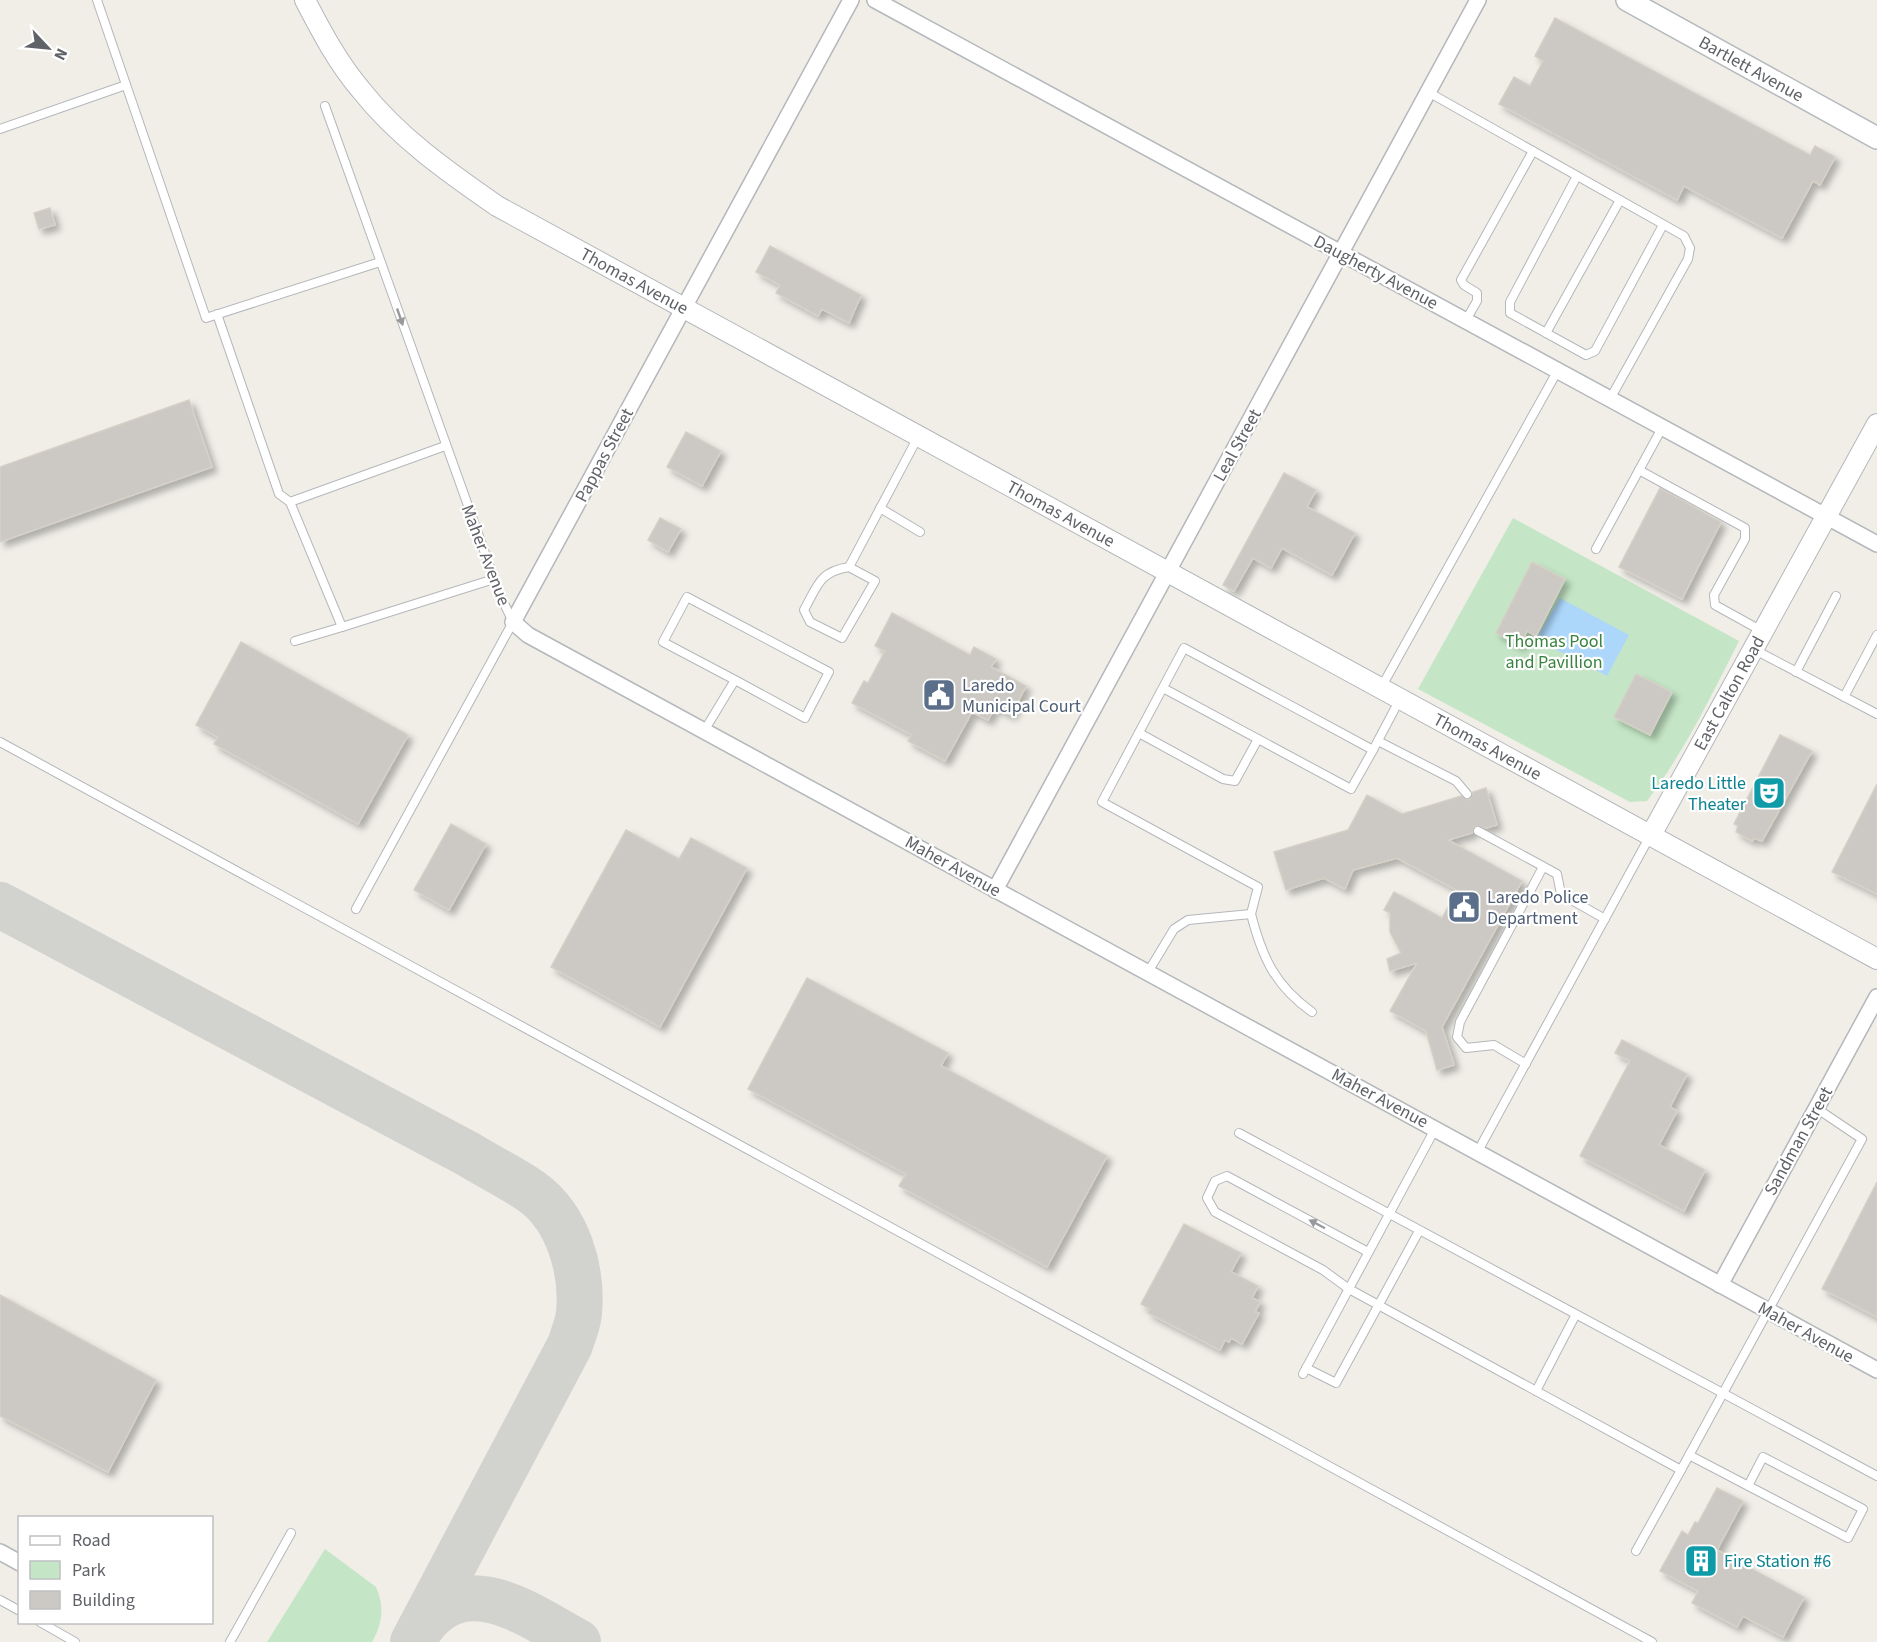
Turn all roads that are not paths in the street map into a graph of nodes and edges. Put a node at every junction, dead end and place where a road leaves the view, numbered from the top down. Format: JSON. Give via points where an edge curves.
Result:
{"nodes":[{"id":1,"x":97,"y":0,"type":"edge"},
{"id":2,"x":305,"y":0,"type":"edge"},
{"id":3,"x":851,"y":0,"type":"edge"},
{"id":4,"x":874,"y":0,"type":"edge"},
{"id":5,"x":1478,"y":0,"type":"edge"},
{"id":6,"x":1627,"y":0,"type":"edge"},
{"id":7,"x":126,"y":86,"type":"junction"},
{"id":8,"x":1428,"y":92,"type":"junction"},
{"id":9,"x":325,"y":106,"type":"dead end"},
{"id":10,"x":0,"y":129,"type":"edge"},
{"id":11,"x":1877,"y":138,"type":"edge"},
{"id":12,"x":1533,"y":151,"type":"junction"},
{"id":13,"x":1577,"y":176,"type":"junction"},
{"id":14,"x":1620,"y":200,"type":"junction"},
{"id":15,"x":1664,"y":225,"type":"junction"},
{"id":16,"x":1342,"y":253,"type":"junction"},
{"id":17,"x":380,"y":262,"type":"junction"},
{"id":18,"x":683,"y":309,"type":"junction"},
{"id":19,"x":217,"y":314,"type":"junction"},
{"id":20,"x":1466,"y":321,"type":"junction"},
{"id":21,"x":1546,"y":333,"type":"junction"},
{"id":22,"x":1557,"y":370,"type":"junction"},
{"id":23,"x":1610,"y":399,"type":"junction"},
{"id":24,"x":1877,"y":424,"type":"edge"},
{"id":25,"x":1662,"y":428,"type":"junction"},
{"id":26,"x":918,"y":436,"type":"junction"},
{"id":27,"x":445,"y":446,"type":"junction"},
{"id":28,"x":1639,"y":470,"type":"junction"},
{"id":29,"x":290,"y":502,"type":"junction"},
{"id":30,"x":880,"y":508,"type":"junction"},
{"id":31,"x":1826,"y":517,"type":"junction"},
{"id":32,"x":920,"y":532,"type":"dead end"},
{"id":33,"x":1877,"y":544,"type":"edge"},
{"id":34,"x":1596,"y":549,"type":"dead end"},
{"id":35,"x":849,"y":567,"type":"junction"},
{"id":36,"x":1168,"y":572,"type":"junction"},
{"id":37,"x":494,"y":579,"type":"junction"},
{"id":38,"x":1836,"y":596,"type":"dead end"},
{"id":39,"x":513,"y":622,"type":"junction"},
{"id":40,"x":342,"y":627,"type":"junction"},
{"id":41,"x":1763,"y":632,"type":"junction"},
{"id":42,"x":1877,"y":635,"type":"edge"},
{"id":43,"x":295,"y":641,"type":"dead end"},
{"id":44,"x":1753,"y":649,"type":"junction"},
{"id":45,"x":1796,"y":672,"type":"junction"},
{"id":46,"x":735,"y":680,"type":"junction"},
{"id":47,"x":1163,"y":688,"type":"junction"},
{"id":48,"x":1381,"y":688,"type":"junction"},
{"id":49,"x":1844,"y":697,"type":"junction"},
{"id":50,"x":1400,"y":699,"type":"junction"},
{"id":51,"x":1877,"y":714,"type":"edge"},
{"id":52,"x":704,"y":731,"type":"junction"},
{"id":53,"x":1138,"y":733,"type":"junction"},
{"id":54,"x":1258,"y":739,"type":"junction"},
{"id":55,"x":1378,"y":741,"type":"junction"},
{"id":56,"x":0,"y":742,"type":"edge"},
{"id":57,"x":1374,"y":750,"type":"junction"},
{"id":58,"x":1467,"y":794,"type":"dead end"},
{"id":59,"x":1478,"y":831,"type":"dead end"},
{"id":60,"x":1651,"y":835,"type":"junction"},
{"id":61,"x":1543,"y":867,"type":"junction"},
{"id":62,"x":995,"y":890,"type":"junction"},
{"id":63,"x":356,"y":909,"type":"dead end"},
{"id":64,"x":1251,"y":914,"type":"junction"},
{"id":65,"x":1605,"y":920,"type":"junction"},
{"id":66,"x":1877,"y":959,"type":"edge"},
{"id":67,"x":1148,"y":972,"type":"junction"},
{"id":68,"x":1877,"y":997,"type":"edge"},
{"id":69,"x":1312,"y":1012,"type":"dead end"},
{"id":70,"x":1526,"y":1064,"type":"junction"},
{"id":71,"x":1816,"y":1108,"type":"junction"},
{"id":72,"x":1435,"y":1128,"type":"junction"},
{"id":73,"x":1239,"y":1133,"type":"dead end"},
{"id":74,"x":1478,"y":1151,"type":"junction"},
{"id":75,"x":1389,"y":1215,"type":"junction"},
{"id":76,"x":1419,"y":1231,"type":"junction"},
{"id":77,"x":1368,"y":1252,"type":"junction"},
{"id":78,"x":1720,"y":1285,"type":"junction"},
{"id":79,"x":1349,"y":1289,"type":"junction"},
{"id":80,"x":1378,"y":1305,"type":"junction"},
{"id":81,"x":1769,"y":1311,"type":"junction"},
{"id":82,"x":1575,"y":1316,"type":"junction"},
{"id":83,"x":1877,"y":1370,"type":"edge"},
{"id":84,"x":1536,"y":1391,"type":"junction"},
{"id":85,"x":1722,"y":1395,"type":"junction"},
{"id":86,"x":1689,"y":1455,"type":"junction"},
{"id":87,"x":1681,"y":1470,"type":"junction"},
{"id":88,"x":1877,"y":1476,"type":"edge"},
{"id":89,"x":1748,"y":1486,"type":"junction"},
{"id":90,"x":291,"y":1533,"type":"dead end"},
{"id":91,"x":1636,"y":1551,"type":"dead end"},
{"id":92,"x":0,"y":1552,"type":"edge"},
{"id":93,"x":18,"y":1562,"type":"edge"},
{"id":94,"x":0,"y":1600,"type":"edge"},
{"id":95,"x":18,"y":1610,"type":"edge"},
{"id":96,"x":42,"y":1624,"type":"edge"},
{"id":97,"x":75,"y":1642,"type":"edge"},
{"id":98,"x":230,"y":1642,"type":"edge"},
{"id":99,"x":1652,"y":1642,"type":"edge"}],
"edges":[{"from":1,"to":7,"type":"lane"},
{"from":2,"to":18,"type":"street","name":"Thomas Avenue","via":[[361,90],[404,135],[450,174],[537,230]]},
{"from":3,"to":18,"type":"street","name":"Pappas Street"},
{"from":4,"to":16,"type":"street","name":"Daugherty Avenue"},
{"from":5,"to":8,"type":"street","name":"Leal Street"},
{"from":6,"to":11,"type":"main road","name":"Bartlett Avenue"},
{"from":7,"to":10,"type":"lane"},
{"from":7,"to":19,"type":"lane","via":[[206,318]]},
{"from":8,"to":12,"type":"lane"},
{"from":8,"to":16,"type":"street","name":"Leal Street"},
{"from":9,"to":17,"type":"lane","name":"Maher Avenue"},
{"from":12,"to":13,"type":"lane"},
{"from":12,"to":20,"type":"lane","via":[[1461,280],[1477,293]]},
{"from":13,"to":14,"type":"lane"},
{"from":13,"to":21,"type":"lane","via":[[1510,302],[1510,313]]},
{"from":14,"to":15,"type":"lane"},
{"from":14,"to":21,"type":"lane"},
{"from":15,"to":21,"type":"lane","via":[[1595,351],[1586,355]]},
{"from":15,"to":23,"type":"lane","via":[[1684,236],[1690,248],[1688,259]]},
{"from":16,"to":20,"type":"street","name":"Daugherty Avenue"},
{"from":16,"to":36,"type":"street","name":"Leal Street"},
{"from":17,"to":19,"type":"lane"},
{"from":17,"to":27,"type":"lane","name":"Maher Avenue","one_way":true},
{"from":18,"to":26,"type":"street","name":"Thomas Avenue"},
{"from":18,"to":39,"type":"street","name":"Pappas Street"},
{"from":19,"to":29,"type":"lane","via":[[279,494]]},
{"from":20,"to":22,"type":"street","name":"Daugherty Avenue"},
{"from":22,"to":23,"type":"street","name":"Daugherty Avenue"},
{"from":22,"to":48,"type":"lane"},
{"from":23,"to":25,"type":"street","name":"Daugherty Avenue"},
{"from":24,"to":31,"type":"street","name":"East Calton Road"},
{"from":25,"to":28,"type":"lane"},
{"from":25,"to":31,"type":"street","name":"Daugherty Avenue"},
{"from":26,"to":30,"type":"lane"},
{"from":26,"to":36,"type":"street","name":"Thomas Avenue"},
{"from":27,"to":29,"type":"lane"},
{"from":27,"to":37,"type":"lane","name":"Maher Avenue"},
{"from":28,"to":34,"type":"lane"},
{"from":28,"to":41,"type":"lane","via":[[1745,528],[1745,539],[1714,595],[1715,605]]},
{"from":29,"to":40,"type":"lane"},
{"from":30,"to":32,"type":"lane"},
{"from":30,"to":35,"type":"lane"},
{"from":31,"to":33,"type":"street","name":"Daugherty Avenue"},
{"from":31,"to":41,"type":"street","name":"East Calton Road"},
{"from":35,"to":35,"type":"lane","via":[[832,569],[823,575],[804,610],[810,622],[842,638],[875,581]]},
{"from":36,"to":48,"type":"street","name":"Thomas Avenue"},
{"from":36,"to":62,"type":"street","name":"Leal Street"},
{"from":37,"to":39,"type":"lane","name":"Maher Avenue"},
{"from":37,"to":40,"type":"lane"},
{"from":38,"to":45,"type":"lane"},
{"from":39,"to":52,"type":"street","name":"Maher Avenue","via":[[528,635]]},
{"from":39,"to":63,"type":"lane","name":"Pappas Street"},
{"from":40,"to":43,"type":"lane"},
{"from":41,"to":44,"type":"street","name":"East Calton Road"},
{"from":42,"to":49,"type":"lane"},
{"from":44,"to":45,"type":"lane"},
{"from":44,"to":60,"type":"street","name":"East Calton Road"},
{"from":45,"to":49,"type":"lane"},
{"from":46,"to":46,"type":"lane","via":[[805,718],[829,672],[687,597],[663,642]]},
{"from":46,"to":52,"type":"lane"},
{"from":47,"to":53,"type":"lane"},
{"from":47,"to":54,"type":"lane"},
{"from":47,"to":57,"type":"lane","via":[[1184,648]]},
{"from":48,"to":50,"type":"street","name":"Thomas Avenue"},
{"from":49,"to":51,"type":"lane"},
{"from":50,"to":55,"type":"lane"},
{"from":50,"to":60,"type":"street","name":"Thomas Avenue"},
{"from":52,"to":62,"type":"street","name":"Maher Avenue"},
{"from":53,"to":54,"type":"lane","via":[[1222,779],[1235,781]]},
{"from":53,"to":64,"type":"lane","via":[[1102,802],[1258,887]]},
{"from":54,"to":57,"type":"lane","via":[[1351,789]]},
{"from":55,"to":57,"type":"lane"},
{"from":55,"to":58,"type":"lane","via":[[1456,781]]},
{"from":56,"to":99,"type":"lane"},
{"from":59,"to":61,"type":"lane"},
{"from":60,"to":65,"type":"lane","name":"East Calton Road"},
{"from":60,"to":66,"type":"street","name":"Thomas Avenue"},
{"from":61,"to":65,"type":"lane","via":[[1557,874],[1561,894]]},
{"from":61,"to":70,"type":"lane","via":[[1460,1022],[1457,1037],[1466,1048],[1494,1045]]},
{"from":62,"to":67,"type":"street","name":"Maher Avenue"},
{"from":64,"to":67,"type":"lane","via":[[1188,920],[1174,929]]},
{"from":64,"to":69,"type":"lane","via":[[1260,947],[1280,982],[1291,997]]},
{"from":65,"to":70,"type":"lane","name":"East Calton Road"},
{"from":67,"to":72,"type":"street","name":"Maher Avenue"},
{"from":68,"to":71,"type":"street","name":"Sandman Street"},
{"from":70,"to":74,"type":"lane","name":"East Calton Road"},
{"from":71,"to":78,"type":"street","name":"Sandman Street"},
{"from":71,"to":81,"type":"lane","via":[[1862,1139]]},
{"from":72,"to":74,"type":"street","name":"Maher Avenue"},
{"from":72,"to":75,"type":"lane"},
{"from":73,"to":75,"type":"lane"},
{"from":74,"to":78,"type":"street","name":"Maher Avenue"},
{"from":75,"to":76,"type":"lane"},
{"from":75,"to":77,"type":"lane"},
{"from":76,"to":80,"type":"lane"},
{"from":76,"to":82,"type":"lane"},
{"from":77,"to":79,"type":"lane"},
{"from":77,"to":79,"type":"lane","one_way":true,"via":[[1227,1176],[1215,1181],[1207,1198],[1215,1212],[1323,1270]]},
{"from":78,"to":81,"type":"street","name":"Maher Avenue"},
{"from":79,"to":80,"type":"lane"},
{"from":79,"to":80,"type":"lane","via":[[1304,1371],[1336,1383]]},
{"from":80,"to":84,"type":"lane"},
{"from":81,"to":83,"type":"street","name":"Maher Avenue"},
{"from":81,"to":85,"type":"lane"},
{"from":82,"to":84,"type":"lane"},
{"from":82,"to":85,"type":"lane"},
{"from":84,"to":87,"type":"lane"},
{"from":85,"to":86,"type":"lane"},
{"from":85,"to":88,"type":"lane"},
{"from":86,"to":87,"type":"lane"},
{"from":86,"to":89,"type":"lane"},
{"from":87,"to":91,"type":"lane"},
{"from":89,"to":89,"type":"lane","via":[[1848,1538],[1863,1509],[1763,1457]]},
{"from":90,"to":98,"type":"lane"},
{"from":92,"to":93,"type":"street"},
{"from":94,"to":95,"type":"lane"},
{"from":96,"to":97,"type":"lane"}]}
